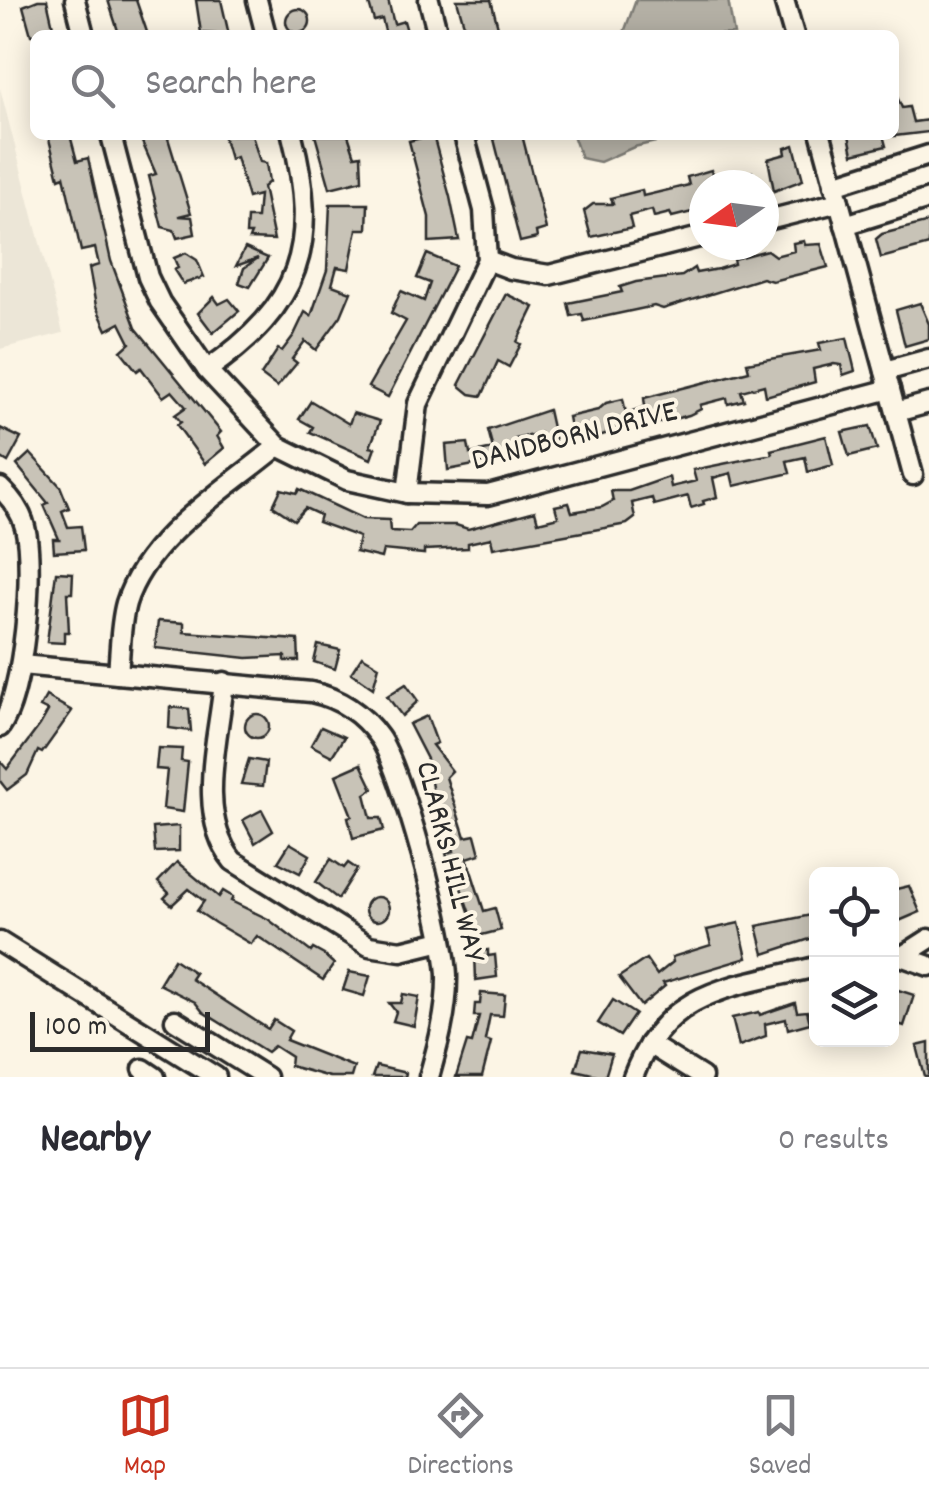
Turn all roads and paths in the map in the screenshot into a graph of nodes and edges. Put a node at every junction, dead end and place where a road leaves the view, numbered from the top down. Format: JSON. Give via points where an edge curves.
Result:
{"nodes":[{"id":1,"x":75,"y":0,"type":"edge"},
{"id":2,"x":256,"y":0,"type":"edge"},
{"id":3,"x":429,"y":0,"type":"edge"},
{"id":4,"x":787,"y":1,"type":"edge"},
{"id":5,"x":83,"y":30,"type":"edge"},
{"id":6,"x":265,"y":30,"type":"edge"},
{"id":7,"x":437,"y":30,"type":"edge"},
{"id":8,"x":793,"y":30,"type":"edge"},
{"id":9,"x":111,"y":140,"type":"edge"},
{"id":10,"x":293,"y":140,"type":"edge"},
{"id":11,"x":465,"y":140,"type":"edge"},
{"id":12,"x":822,"y":140,"type":"edge"},
{"id":13,"x":929,"y":155,"type":"edge"},
{"id":14,"x":836,"y":193,"type":"junction"},
{"id":15,"x":929,"y":199,"type":"edge"},
{"id":16,"x":779,"y":215,"type":"edge"},
{"id":17,"x":845,"y":225,"type":"junction"},
{"id":18,"x":689,"y":240,"type":"edge"},
{"id":19,"x":487,"y":260,"type":"junction"},
{"id":20,"x":929,"y":359,"type":"edge"},
{"id":21,"x":208,"y":370,"type":"junction"},
{"id":22,"x":888,"y":380,"type":"junction"},
{"id":23,"x":929,"y":402,"type":"edge"},
{"id":24,"x":896,"y":412,"type":"junction"},
{"id":25,"x":278,"y":446,"type":"junction"},
{"id":26,"x":914,"y":476,"type":"dead end"},
{"id":27,"x":0,"y":488,"type":"edge"},
{"id":28,"x":407,"y":493,"type":"junction"},
{"id":29,"x":21,"y":665,"type":"junction"},
{"id":30,"x":118,"y":674,"type":"junction"},
{"id":31,"x":224,"y":682,"type":"junction"},
{"id":32,"x":0,"y":727,"type":"edge"},
{"id":33,"x":929,"y":939,"type":"edge"},
{"id":34,"x":442,"y":941,"type":"junction"},
{"id":35,"x":0,"y":942,"type":"edge"},
{"id":36,"x":899,"y":954,"type":"edge"},
{"id":37,"x":899,"y":954,"type":"edge"},
{"id":38,"x":929,"y":966,"type":"edge"},
{"id":39,"x":809,"y":969,"type":"edge"},
{"id":40,"x":176,"y":1020,"type":"dead end"},
{"id":41,"x":649,"y":1044,"type":"junction"},
{"id":42,"x":216,"y":1077,"type":"edge"},
{"id":43,"x":266,"y":1077,"type":"edge"},
{"id":44,"x":429,"y":1077,"type":"edge"},
{"id":45,"x":633,"y":1077,"type":"edge"},
{"id":46,"x":702,"y":1077,"type":"edge"}],
"edges":[{"from":1,"to":5,"type":"street"},
{"from":2,"to":6,"type":"street"},
{"from":3,"to":7,"type":"street"},
{"from":4,"to":8,"type":"street"},
{"from":9,"to":21,"type":"street","via":[[148,277]]},
{"from":10,"to":21,"type":"street","via":[[304,200],[292,278],[251,340]]},
{"from":11,"to":19,"type":"street","via":[[484,210]]},
{"from":12,"to":14,"type":"street"},
{"from":13,"to":14,"type":"street"},
{"from":14,"to":16,"type":"street"},
{"from":14,"to":17,"type":"street"},
{"from":15,"to":17,"type":"street"},
{"from":17,"to":22,"type":"street"},
{"from":18,"to":19,"type":"street","via":[[549,274]]},
{"from":19,"to":28,"type":"street","via":[[418,404]]},
{"from":20,"to":22,"type":"street","name":"DANDBORN DRIVE"},
{"from":21,"to":25,"type":"street"},
{"from":22,"to":24,"type":"street"},
{"from":22,"to":28,"type":"street","name":"DANDBORN DRIVE","via":[[488,495]]},
{"from":23,"to":24,"type":"street"},
{"from":24,"to":26,"type":"street"},
{"from":25,"to":28,"type":"street","name":"DANDBORN DRIVE","via":[[346,480]]},
{"from":25,"to":30,"type":"street","via":[[149,561],[126,603]]},
{"from":27,"to":29,"type":"street","via":[[26,532]]},
{"from":29,"to":30,"type":"street","name":"CLARKS HILL WAY"},
{"from":29,"to":32,"type":"street","via":[[16,697]]},
{"from":30,"to":31,"type":"street","name":"CLARKS HILL WAY"},
{"from":31,"to":34,"type":"street","name":"CLARKS HILL WAY","via":[[327,696],[367,722],[394,764]]},
{"from":31,"to":34,"type":"street","via":[[212,807],[232,861],[368,946],[401,951]]},
{"from":33,"to":36,"type":"street"},
{"from":34,"to":44,"type":"street","name":"CLARKS HILL WAY","via":[[447,999]]},
{"from":35,"to":42,"type":"street"},
{"from":37,"to":38,"type":"street"},
{"from":39,"to":41,"type":"street","via":[[704,994],[670,1014]]},
{"from":40,"to":43,"type":"street"},
{"from":41,"to":45,"type":"street"},
{"from":41,"to":46,"type":"street"}]}
